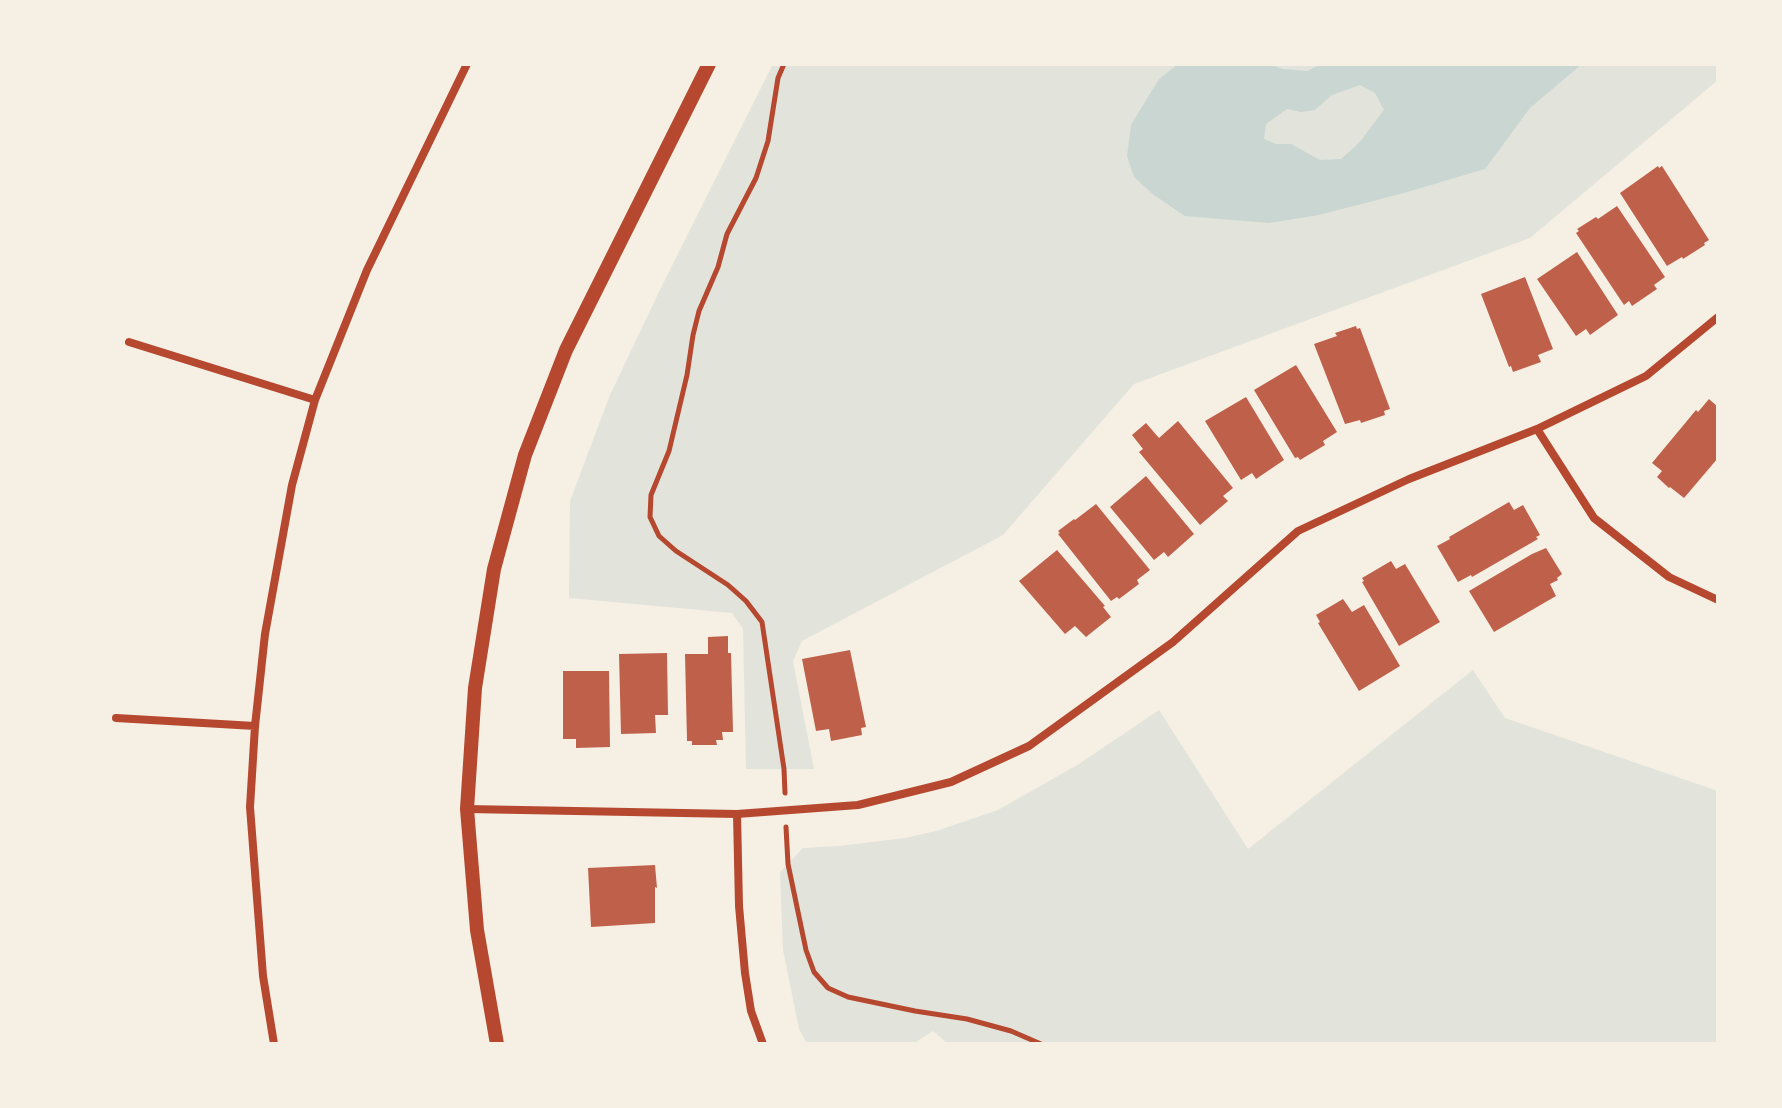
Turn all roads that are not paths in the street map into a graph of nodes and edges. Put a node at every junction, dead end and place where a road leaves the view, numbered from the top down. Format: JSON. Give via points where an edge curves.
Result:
{"nodes":[{"id":1,"x":466,"y":64,"type":"edge"},
{"id":2,"x":709,"y":64,"type":"edge"},
{"id":3,"x":1718,"y":317,"type":"edge"},
{"id":4,"x":129,"y":342,"type":"dead end"},
{"id":5,"x":315,"y":400,"type":"junction"},
{"id":6,"x":1537,"y":429,"type":"junction"},
{"id":7,"x":1718,"y":600,"type":"edge"},
{"id":8,"x":116,"y":718,"type":"dead end"},
{"id":9,"x":255,"y":726,"type":"junction"},
{"id":10,"x":467,"y":809,"type":"junction"},
{"id":11,"x":737,"y":814,"type":"junction"},
{"id":12,"x":274,"y":1044,"type":"edge"},
{"id":13,"x":497,"y":1044,"type":"edge"},
{"id":14,"x":763,"y":1044,"type":"edge"}],
"edges":[{"from":1,"to":5,"type":"street","via":[[367,270]]},
{"from":2,"to":10,"type":"street","via":[[566,350],[525,455],[494,569],[475,688]]},
{"from":3,"to":6,"type":"street","via":[[1646,376]]},
{"from":4,"to":5,"type":"street"},
{"from":5,"to":9,"type":"street","via":[[292,485],[265,634]]},
{"from":6,"to":7,"type":"street","via":[[1594,518],[1669,577]]},
{"from":6,"to":11,"type":"street","via":[[1409,479],[1298,531],[1173,642],[1029,746],[951,782],[858,805]]},
{"from":8,"to":9,"type":"street"},
{"from":9,"to":12,"type":"street","via":[[250,807],[263,976]]},
{"from":10,"to":11,"type":"street"},
{"from":10,"to":13,"type":"street","via":[[477,930]]},
{"from":11,"to":14,"type":"street","via":[[745,973]]}]}
